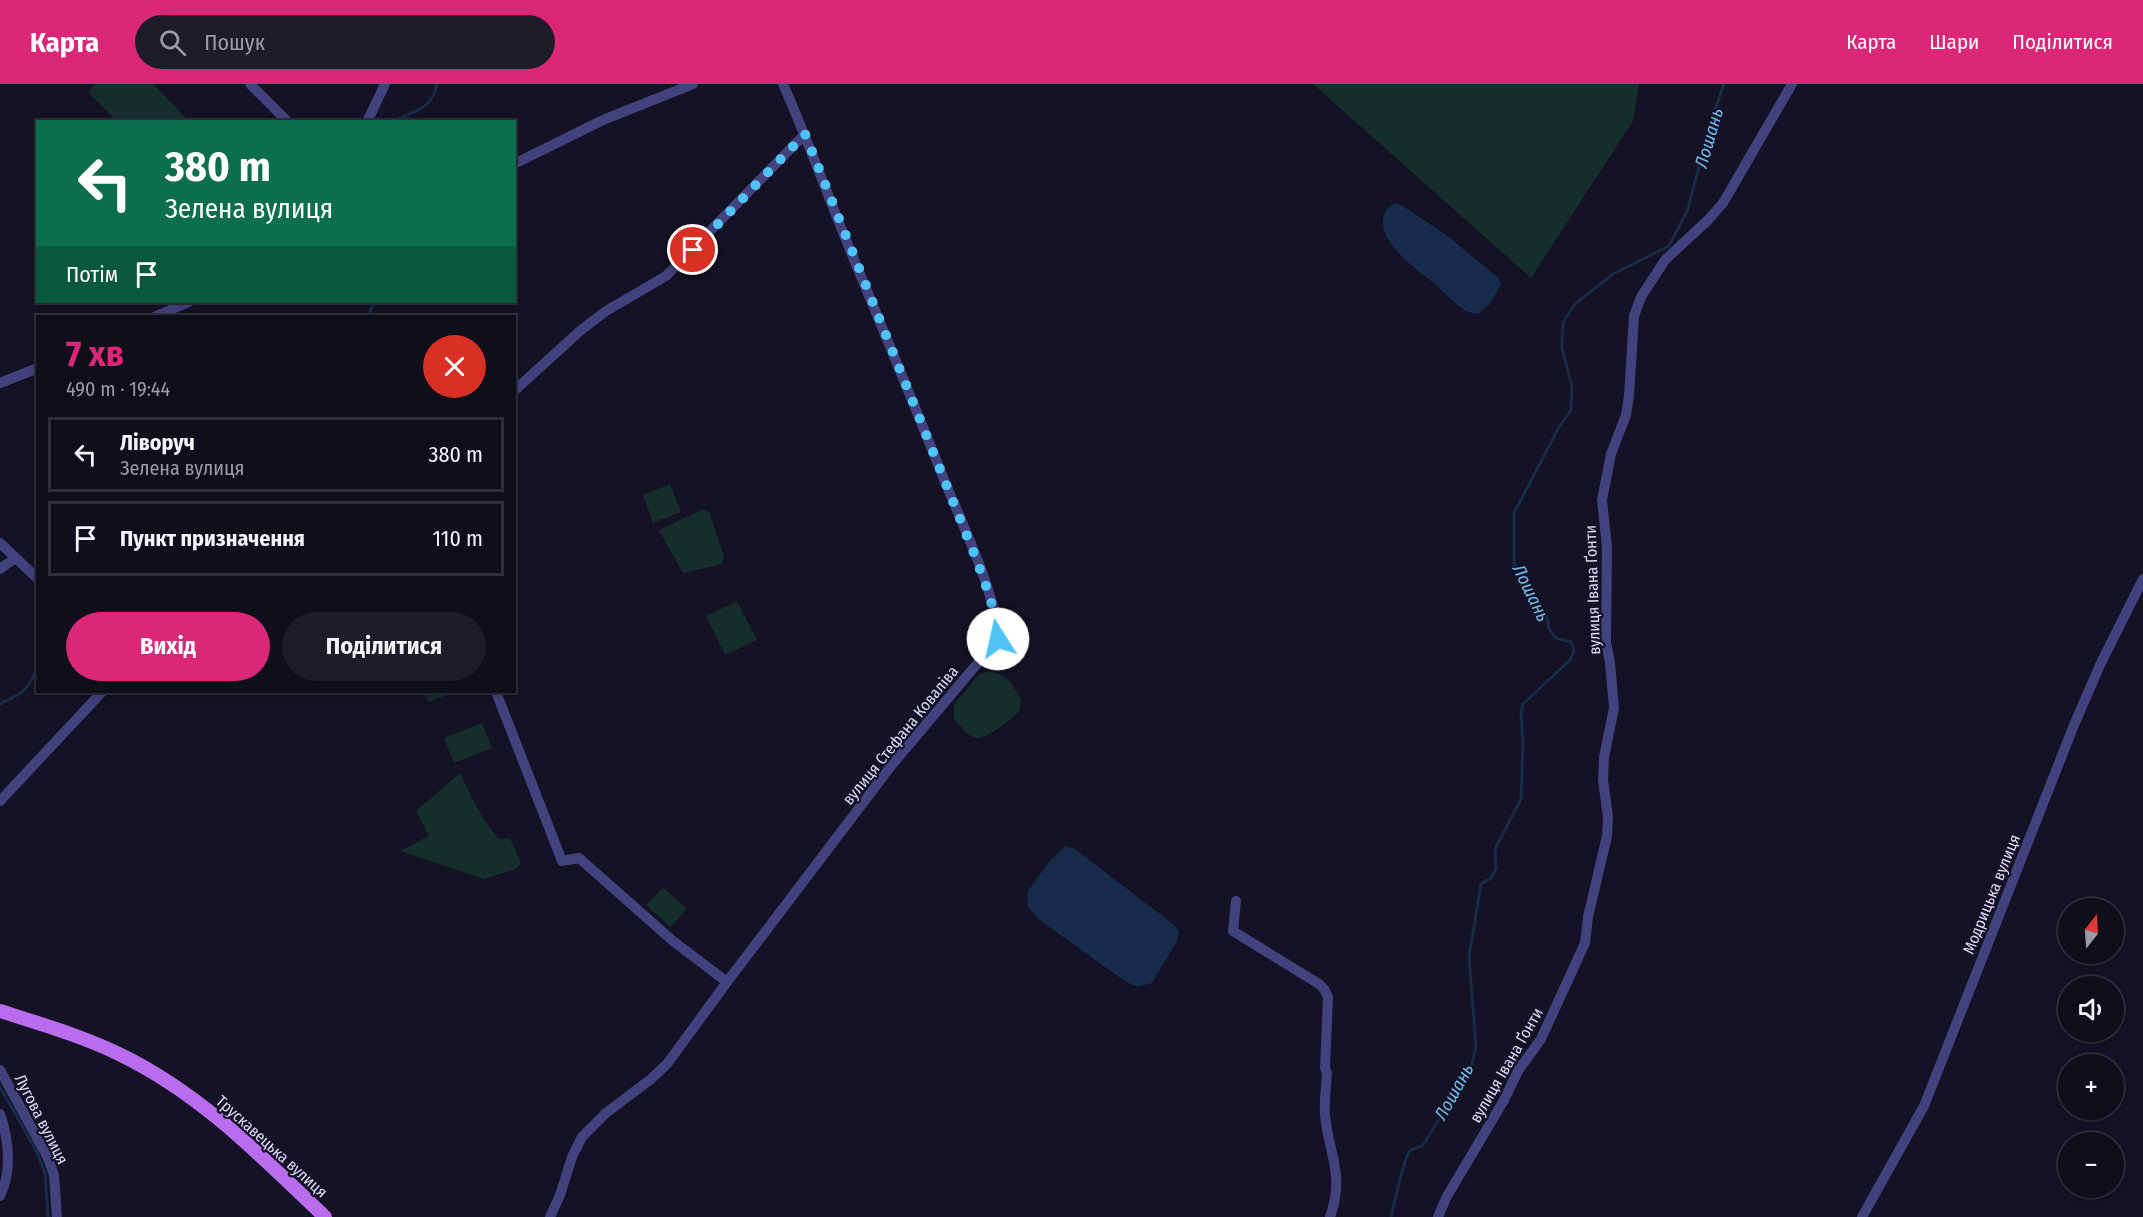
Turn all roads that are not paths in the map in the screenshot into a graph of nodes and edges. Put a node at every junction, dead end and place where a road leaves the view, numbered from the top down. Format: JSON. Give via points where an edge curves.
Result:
{"nodes":[{"id":1,"x":250,"y":84,"type":"edge"},
{"id":2,"x":385,"y":84,"type":"edge"},
{"id":3,"x":783,"y":84,"type":"edge"},
{"id":4,"x":1792,"y":84,"type":"edge"},
{"id":5,"x":688,"y":85,"type":"edge"},
{"id":6,"x":286,"y":120,"type":"edge"},
{"id":7,"x":368,"y":120,"type":"edge"},
{"id":8,"x":805,"y":134,"type":"junction"},
{"id":9,"x":516,"y":163,"type":"edge"},
{"id":10,"x":187,"y":303,"type":"edge"},
{"id":11,"x":158,"y":315,"type":"edge"},
{"id":12,"x":36,"y":369,"type":"edge"},
{"id":13,"x":0,"y":383,"type":"edge"},
{"id":14,"x":516,"y":389,"type":"edge"},
{"id":15,"x":0,"y":543,"type":"edge"},
{"id":16,"x":15,"y":558,"type":"junction"},
{"id":17,"x":0,"y":569,"type":"edge"},
{"id":18,"x":36,"y":577,"type":"edge"},
{"id":19,"x":2143,"y":579,"type":"edge"},
{"id":20,"x":101,"y":693,"type":"edge"},
{"id":21,"x":496,"y":693,"type":"edge"},
{"id":22,"x":0,"y":801,"type":"edge"},
{"id":23,"x":1236,"y":901,"type":"dead end"},
{"id":24,"x":727,"y":982,"type":"junction"},
{"id":25,"x":0,"y":1011,"type":"edge"},
{"id":26,"x":0,"y":1070,"type":"edge"},
{"id":27,"x":0,"y":1114,"type":"edge"},
{"id":28,"x":0,"y":1196,"type":"edge"},
{"id":29,"x":57,"y":1217,"type":"edge"},
{"id":30,"x":325,"y":1217,"type":"edge"},
{"id":31,"x":550,"y":1217,"type":"edge"},
{"id":32,"x":1330,"y":1217,"type":"edge"},
{"id":33,"x":1438,"y":1217,"type":"edge"},
{"id":34,"x":1862,"y":1217,"type":"edge"}],
"edges":[{"from":1,"to":6,"type":"street"},
{"from":2,"to":7,"type":"street"},
{"from":3,"to":8,"type":"street","name":"вулиця Стефана Коваліва"},
{"from":4,"to":33,"type":"street","name":"вулиця Івана Ґонти","via":[[1723,203],[1665,260],[1641,297],[1634,316],[1626,416],[1611,454],[1602,501],[1607,547],[1606,642],[1614,708],[1604,757],[1606,836],[1586,942],[1540,1039],[1518,1071]]},
{"from":5,"to":9,"type":"street","via":[[603,120]]},
{"from":8,"to":14,"type":"street","via":[[666,276],[606,311]]},
{"from":8,"to":24,"type":"street","name":"вулиця Стефана Коваліва","via":[[989,592],[998,639],[891,766]]},
{"from":10,"to":11,"type":"street"},
{"from":12,"to":13,"type":"street"},
{"from":15,"to":16,"type":"street"},
{"from":16,"to":17,"type":"street"},
{"from":16,"to":18,"type":"street"},
{"from":19,"to":34,"type":"street","name":"Модрицька вулиця","via":[[2074,725],[1924,1106]]},
{"from":20,"to":22,"type":"street"},
{"from":21,"to":24,"type":"street","via":[[562,861],[579,858],[673,941]]},
{"from":23,"to":32,"type":"street","via":[[1233,931],[1319,984],[1328,997],[1325,1115],[1335,1157],[1337,1190]]},
{"from":24,"to":31,"type":"street","name":"вулиця Стефана Коваліва","via":[[667,1064],[582,1137]]},
{"from":25,"to":30,"type":"main road","name":"Трускавецька вулиця","via":[[98,1044],[158,1075],[241,1136]]},
{"from":26,"to":29,"type":"street","name":"Лугова вулиця","via":[[48,1158],[54,1175]]},
{"from":27,"to":28,"type":"street","via":[[8,1158]]}]}
